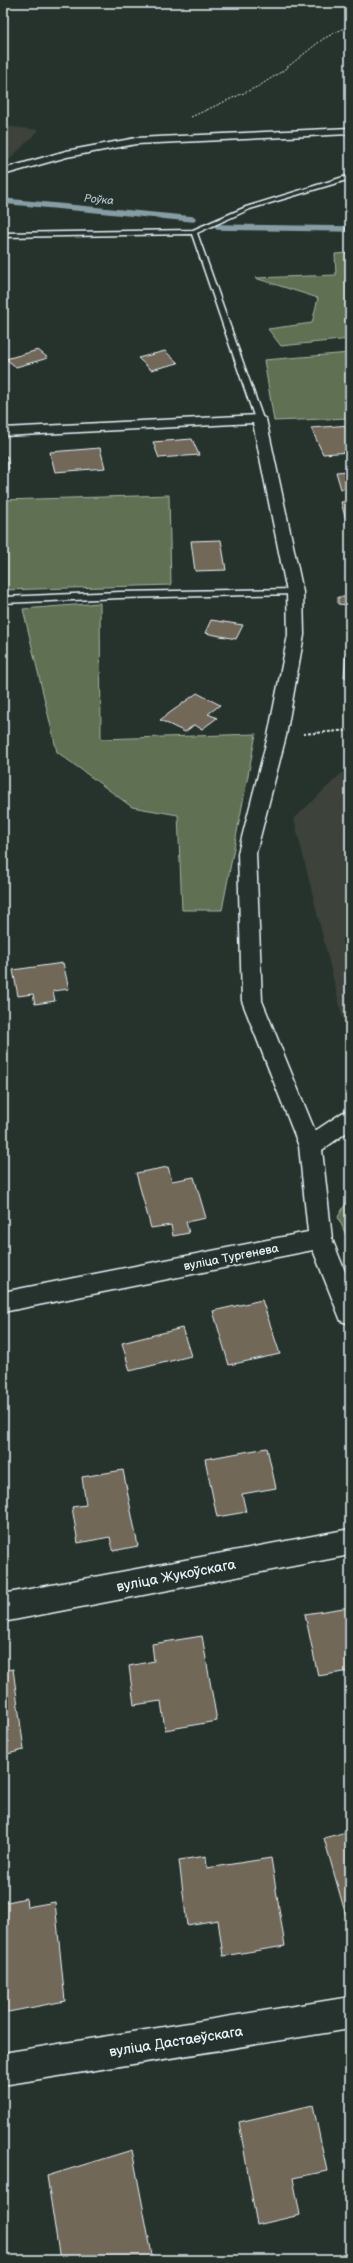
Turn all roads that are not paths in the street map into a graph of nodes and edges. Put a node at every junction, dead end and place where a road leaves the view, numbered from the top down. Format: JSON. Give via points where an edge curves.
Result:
{"nodes":[{"id":1,"x":350,"y":131,"type":"edge"},
{"id":2,"x":3,"y":172,"type":"edge"},
{"id":3,"x":350,"y":177,"type":"edge"},
{"id":4,"x":194,"y":232,"type":"junction"},
{"id":5,"x":3,"y":235,"type":"edge"},
{"id":6,"x":259,"y":419,"type":"junction"},
{"id":7,"x":3,"y":432,"type":"edge"},
{"id":8,"x":295,"y":592,"type":"junction"},
{"id":9,"x":3,"y":600,"type":"edge"},
{"id":10,"x":350,"y":1119,"type":"edge"},
{"id":11,"x":310,"y":1146,"type":"junction"},
{"id":12,"x":320,"y":1239,"type":"junction"},
{"id":13,"x":3,"y":1302,"type":"edge"},
{"id":14,"x":350,"y":1314,"type":"edge"},
{"id":15,"x":350,"y":1542,"type":"edge"},
{"id":16,"x":3,"y":1608,"type":"edge"},
{"id":17,"x":350,"y":2013,"type":"edge"},
{"id":18,"x":3,"y":2068,"type":"edge"}],
"edges":[{"from":1,"to":2,"type":"street","via":[[136,142],[66,154]]},
{"from":3,"to":4,"type":"lane","via":[[248,208]]},
{"from":4,"to":5,"type":"lane"},
{"from":4,"to":6,"type":"lane"},
{"from":6,"to":7,"type":"street"},
{"from":6,"to":8,"type":"street"},
{"from":8,"to":9,"type":"lane"},
{"from":8,"to":11,"type":"street","via":[[296,635],[277,736],[247,853],[252,1001]]},
{"from":10,"to":11,"type":"street"},
{"from":11,"to":12,"type":"street"},
{"from":12,"to":13,"type":"street","name":"вуліца Тургенева"},
{"from":12,"to":14,"type":"street"},
{"from":15,"to":16,"type":"street","name":"вуліца Жукоўскага"},
{"from":17,"to":18,"type":"street","name":"вуліца Дастаеўскага"}]}
